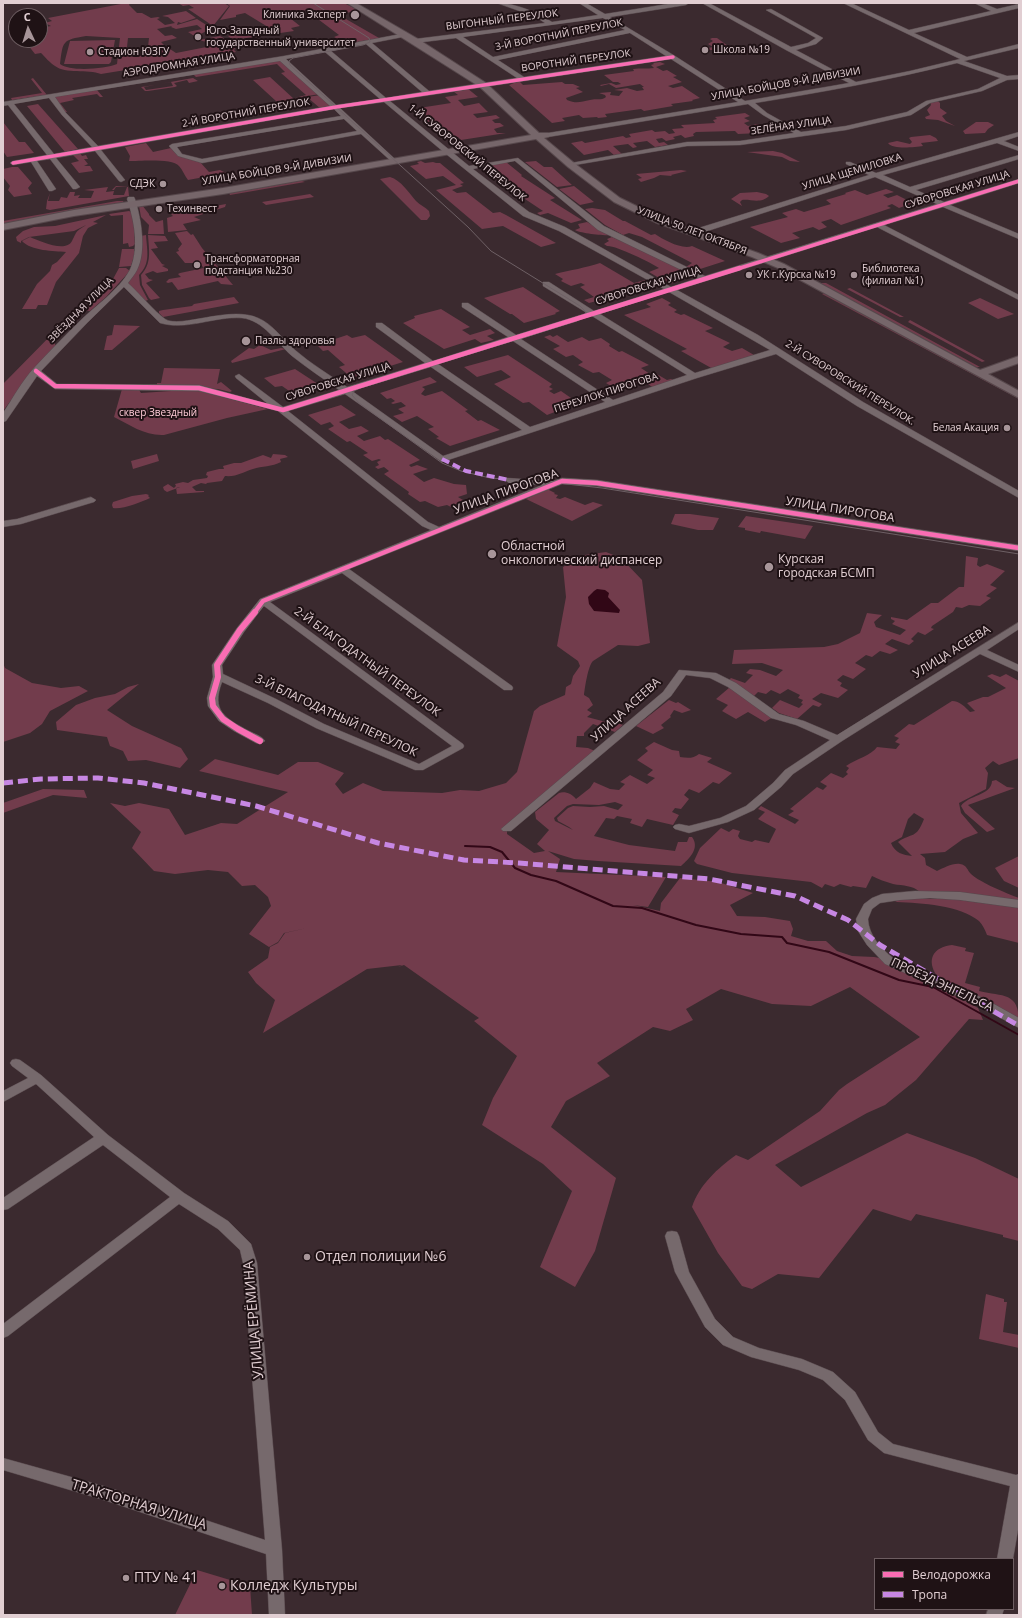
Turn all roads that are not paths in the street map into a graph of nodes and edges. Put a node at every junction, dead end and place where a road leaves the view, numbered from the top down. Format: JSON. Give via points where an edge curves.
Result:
{"nodes":[{"id":1,"x":353,"y":3,"type":"edge"},
{"id":2,"x":500,"y":3,"type":"edge"},
{"id":3,"x":582,"y":3,"type":"edge"},
{"id":4,"x":686,"y":3,"type":"edge"},
{"id":5,"x":705,"y":3,"type":"edge"},
{"id":6,"x":846,"y":3,"type":"edge"},
{"id":7,"x":977,"y":3,"type":"edge"},
{"id":8,"x":1019,"y":6,"type":"edge"},
{"id":9,"x":768,"y":10,"type":"dead end"},
{"id":10,"x":996,"y":11,"type":"junction"},
{"id":11,"x":605,"y":16,"type":"junction"},
{"id":12,"x":551,"y":24,"type":"junction"},
{"id":13,"x":630,"y":30,"type":"junction"},
{"id":14,"x":909,"y":32,"type":"junction"},
{"id":15,"x":457,"y":36,"type":"junction"},
{"id":16,"x":431,"y":38,"type":"junction"},
{"id":17,"x":412,"y":39,"type":"junction"},
{"id":18,"x":368,"y":43,"type":"junction"},
{"id":19,"x":1019,"y":46,"type":"edge"},
{"id":20,"x":788,"y":49,"type":"junction"},
{"id":21,"x":326,"y":50,"type":"junction"},
{"id":22,"x":444,"y":54,"type":"junction"},
{"id":23,"x":673,"y":57,"type":"junction"},
{"id":24,"x":281,"y":58,"type":"junction"},
{"id":25,"x":492,"y":58,"type":"junction"},
{"id":26,"x":966,"y":59,"type":"junction"},
{"id":27,"x":957,"y":61,"type":"junction"},
{"id":28,"x":1019,"y":77,"type":"edge"},
{"id":29,"x":1006,"y":78,"type":"junction"},
{"id":30,"x":523,"y":79,"type":"junction"},
{"id":31,"x":492,"y":83,"type":"junction"},
{"id":32,"x":483,"y":84,"type":"junction"},
{"id":33,"x":855,"y":84,"type":"junction"},
{"id":34,"x":427,"y":93,"type":"junction"},
{"id":35,"x":50,"y":97,"type":"junction"},
{"id":36,"x":385,"y":100,"type":"junction"},
{"id":37,"x":747,"y":102,"type":"junction"},
{"id":38,"x":6,"y":104,"type":"edge"},
{"id":39,"x":336,"y":108,"type":"junction"},
{"id":40,"x":347,"y":117,"type":"junction"},
{"id":41,"x":362,"y":132,"type":"junction"},
{"id":42,"x":544,"y":134,"type":"junction"},
{"id":43,"x":798,"y":134,"type":"junction"},
{"id":44,"x":1019,"y":134,"type":"edge"},
{"id":45,"x":996,"y":140,"type":"junction"},
{"id":46,"x":97,"y":149,"type":"junction"},
{"id":47,"x":1019,"y":149,"type":"edge"},
{"id":48,"x":445,"y":150,"type":"junction"},
{"id":49,"x":51,"y":157,"type":"junction"},
{"id":50,"x":1019,"y":158,"type":"edge"},
{"id":51,"x":392,"y":159,"type":"junction"},
{"id":52,"x":33,"y":160,"type":"junction"},
{"id":53,"x":848,"y":163,"type":"dead end"},
{"id":54,"x":14,"y":164,"type":"dead end"},
{"id":55,"x":582,"y":164,"type":"junction"},
{"id":56,"x":571,"y":165,"type":"junction"},
{"id":57,"x":468,"y":168,"type":"junction"},
{"id":58,"x":876,"y":175,"type":"junction"},
{"id":59,"x":121,"y":180,"type":"dead end"},
{"id":60,"x":1019,"y":181,"type":"edge"},
{"id":61,"x":76,"y":187,"type":"dead end"},
{"id":62,"x":52,"y":189,"type":"dead end"},
{"id":63,"x":909,"y":190,"type":"junction"},
{"id":64,"x":132,"y":201,"type":"junction"},
{"id":65,"x":944,"y":204,"type":"junction"},
{"id":66,"x":3,"y":220,"type":"edge"},
{"id":67,"x":878,"y":225,"type":"junction"},
{"id":68,"x":3,"y":227,"type":"edge"},
{"id":69,"x":696,"y":231,"type":"junction"},
{"id":70,"x":1019,"y":237,"type":"edge"},
{"id":71,"x":778,"y":255,"type":"junction"},
{"id":72,"x":766,"y":259,"type":"junction"},
{"id":73,"x":705,"y":279,"type":"junction"},
{"id":74,"x":816,"y":279,"type":"junction"},
{"id":75,"x":124,"y":283,"type":"junction"},
{"id":76,"x":546,"y":284,"type":"dead end"},
{"id":77,"x":670,"y":290,"type":"junction"},
{"id":78,"x":1019,"y":298,"type":"edge"},
{"id":79,"x":465,"y":306,"type":"dead end"},
{"id":80,"x":594,"y":314,"type":"junction"},
{"id":81,"x":379,"y":325,"type":"dead end"},
{"id":82,"x":514,"y":338,"type":"junction"},
{"id":83,"x":777,"y":351,"type":"junction"},
{"id":84,"x":1019,"y":359,"type":"edge"},
{"id":85,"x":432,"y":364,"type":"junction"},
{"id":86,"x":36,"y":371,"type":"junction"},
{"id":87,"x":985,"y":371,"type":"junction"},
{"id":88,"x":239,"y":376,"type":"dead end"},
{"id":89,"x":694,"y":376,"type":"junction"},
{"id":90,"x":1019,"y":385,"type":"edge"},
{"id":91,"x":345,"y":390,"type":"junction"},
{"id":92,"x":1019,"y":395,"type":"edge"},
{"id":93,"x":612,"y":403,"type":"junction"},
{"id":94,"x":282,"y":410,"type":"junction"},
{"id":95,"x":3,"y":419,"type":"edge"},
{"id":96,"x":528,"y":430,"type":"junction"},
{"id":97,"x":509,"y":480,"type":"dead end"},
{"id":98,"x":555,"y":483,"type":"junction"},
{"id":99,"x":1019,"y":495,"type":"edge"},
{"id":100,"x":91,"y":500,"type":"dead end"},
{"id":101,"x":3,"y":524,"type":"edge"},
{"id":102,"x":438,"y":530,"type":"junction"},
{"id":103,"x":1019,"y":548,"type":"edge"},
{"id":104,"x":344,"y":570,"type":"junction"},
{"id":105,"x":263,"y":601,"type":"junction"},
{"id":106,"x":1019,"y":625,"type":"edge"},
{"id":107,"x":979,"y":650,"type":"junction"},
{"id":108,"x":1019,"y":669,"type":"edge"},
{"id":109,"x":218,"y":676,"type":"junction"},
{"id":110,"x":508,"y":688,"type":"dead end"},
{"id":111,"x":838,"y":739,"type":"junction"},
{"id":112,"x":260,"y":741,"type":"dead end"},
{"id":113,"x":455,"y":743,"type":"joint"},
{"id":114,"x":679,"y":827,"type":"dead end"},
{"id":115,"x":507,"y":829,"type":"dead end"},
{"id":116,"x":1019,"y":904,"type":"edge"},
{"id":117,"x":1019,"y":1024,"type":"edge"},
{"id":118,"x":16,"y":1063,"type":"dead end"},
{"id":119,"x":37,"y":1078,"type":"junction"},
{"id":120,"x":3,"y":1098,"type":"edge"},
{"id":121,"x":103,"y":1138,"type":"junction"},
{"id":122,"x":179,"y":1197,"type":"junction"},
{"id":123,"x":3,"y":1206,"type":"edge"},
{"id":124,"x":672,"y":1236,"type":"dead end"},
{"id":125,"x":3,"y":1332,"type":"edge"},
{"id":126,"x":3,"y":1464,"type":"edge"},
{"id":127,"x":1019,"y":1481,"type":"edge"},
{"id":128,"x":274,"y":1550,"type":"junction"},
{"id":129,"x":1005,"y":1558,"type":"edge"},
{"id":130,"x":277,"y":1615,"type":"edge"}],
"edges":[{"from":1,"to":17,"type":"main road","name":"УЛИЦА 50 ЛЕТ ОКТЯБРЯ"},
{"from":2,"to":12,"type":"street","via":[[538,16]]},
{"from":3,"to":11,"type":"street"},
{"from":4,"to":11,"type":"street","name":"ВЫГОННЫЙ ПЕРЕУЛОК"},
{"from":5,"to":20,"type":"street"},
{"from":6,"to":14,"type":"street"},
{"from":7,"to":10,"type":"street"},
{"from":8,"to":10,"type":"street"},
{"from":9,"to":20,"type":"street","via":[[820,38],[817,42]]},
{"from":10,"to":14,"type":"street"},
{"from":11,"to":12,"type":"street","name":"ВЫГОННЫЙ ПЕРЕУЛОК"},
{"from":11,"to":13,"type":"street"},
{"from":12,"to":15,"type":"street","name":"ВЫГОННЫЙ ПЕРЕУЛОК"},
{"from":13,"to":23,"type":"street"},
{"from":13,"to":25,"type":"street","name":"3-Й ВОРОТНИЙ ПЕРЕУЛОК"},
{"from":14,"to":26,"type":"street"},
{"from":15,"to":16,"type":"street","name":"ВЫГОННЫЙ ПЕРЕУЛОК"},
{"from":15,"to":25,"type":"street","name":"3-Й ВОРОТНИЙ ПЕРЕУЛОК"},
{"from":16,"to":17,"type":"street","name":"ВЫГОННЫЙ ПЕРЕУЛОК"},
{"from":16,"to":22,"type":"main road","via":[[428,40]]},
{"from":17,"to":18,"type":"street","name":"АЭРОДРОМНАЯ УЛИЦА"},
{"from":17,"to":22,"type":"main road","name":"УЛИЦА 50 ЛЕТ ОКТЯБРЯ"},
{"from":18,"to":21,"type":"street","name":"АЭРОДРОМНАЯ УЛИЦА"},
{"from":18,"to":34,"type":"street"},
{"from":19,"to":26,"type":"street","name":"УЛИЦА БОЙЦОВ 9-Й ДИВИЗИИ"},
{"from":20,"to":33,"type":"street"},
{"from":21,"to":24,"type":"street","name":"АЭРОДРОМНАЯ УЛИЦА"},
{"from":21,"to":36,"type":"street","name":"1-Й СУВОРОВСКИЙ ПЕРЕУЛОК"},
{"from":22,"to":31,"type":"main road","name":"УЛИЦА 50 ЛЕТ ОКТЯБРЯ"},
{"from":22,"to":32,"type":"main road","name":"УЛИЦА 50 ЛЕТ ОКТЯБРЯ"},
{"from":23,"to":30,"type":"street","name":"ВОРОТНИЙ ПЕРЕУЛОК"},
{"from":23,"to":37,"type":"street"},
{"from":24,"to":35,"type":"street","name":"АЭРОДРОМНАЯ УЛИЦА"},
{"from":24,"to":39,"type":"street"},
{"from":25,"to":30,"type":"street","name":"3-Й ВОРОТНИЙ ПЕРЕУЛОК"},
{"from":26,"to":27,"type":"street","name":"УЛИЦА БОЙЦОВ 9-Й ДИВИЗИИ"},
{"from":27,"to":29,"type":"street"},
{"from":27,"to":33,"type":"street","name":"УЛИЦА БОЙЦОВ 9-Й ДИВИЗИИ"},
{"from":28,"to":29,"type":"street"},
{"from":29,"to":43,"type":"street","name":"ЗЕЛЁНАЯ УЛИЦА","via":[[980,90],[928,102],[909,114],[835,130]]},
{"from":30,"to":31,"type":"street","name":"ВОРОТНИЙ ПЕРЕУЛОК"},
{"from":31,"to":32,"type":"street","name":"ВОРОТНИЙ ПЕРЕУЛОК"},
{"from":31,"to":42,"type":"main road","name":"УЛИЦА 50 ЛЕТ ОКТЯБРЯ"},
{"from":32,"to":34,"type":"street","name":"2-Й ВОРОТНИЙ ПЕРЕУЛОК"},
{"from":32,"to":42,"type":"main road","name":"УЛИЦА 50 ЛЕТ ОКТЯБРЯ"},
{"from":33,"to":37,"type":"street","name":"УЛИЦА БОЙЦОВ 9-Й ДИВИЗИИ"},
{"from":34,"to":36,"type":"street","name":"2-Й ВОРОТНИЙ ПЕРЕУЛОК"},
{"from":35,"to":38,"type":"street","name":"АЭРОДРОМНАЯ УЛИЦА"},
{"from":35,"to":46,"type":"street"},
{"from":36,"to":39,"type":"street","name":"2-Й ВОРОТНИЙ ПЕРЕУЛОК"},
{"from":36,"to":48,"type":"street","name":"1-Й СУВОРОВСКИЙ ПЕРЕУЛОК"},
{"from":37,"to":42,"type":"street","name":"УЛИЦА БОЙЦОВ 9-Й ДИВИЗИИ"},
{"from":37,"to":43,"type":"street"},
{"from":38,"to":49,"type":"street"},
{"from":39,"to":40,"type":"street"},
{"from":39,"to":46,"type":"street","name":"2-Й ВОРОТНИЙ ПЕРЕУЛОК"},
{"from":40,"to":41,"type":"street"},
{"from":40,"to":41,"type":"street","name":"УЛИЦА БОЙЦОВ 9-Й ДИВИЗИИ","via":[[172,146],[180,155],[202,161]]},
{"from":41,"to":51,"type":"street"},
{"from":42,"to":48,"type":"main road","name":"УЛИЦА БОЙЦОВ 9-Й ДИВИЗИИ"},
{"from":42,"to":55,"type":"main road","name":"УЛИЦА 50 ЛЕТ ОКТЯБРЯ"},
{"from":42,"to":56,"type":"main road","name":"УЛИЦА 50 ЛЕТ ОКТЯБРЯ"},
{"from":43,"to":55,"type":"street","name":"ЗЕЛЁНАЯ УЛИЦА","via":[[740,143],[687,144]]},
{"from":44,"to":45,"type":"street","name":"УЛИЦА ЩЕМИЛОВКА"},
{"from":45,"to":47,"type":"street"},
{"from":45,"to":58,"type":"street","name":"УЛИЦА ЩЕМИЛОВКА"},
{"from":46,"to":49,"type":"street","name":"2-Й ВОРОТНИЙ ПЕРЕУЛОК"},
{"from":46,"to":59,"type":"street"},
{"from":48,"to":51,"type":"main road","name":"УЛИЦА БОЙЦОВ 9-Й ДИВИЗИИ"},
{"from":48,"to":57,"type":"street","name":"1-Й СУВОРОВСКИЙ ПЕРЕУЛОК"},
{"from":49,"to":52,"type":"street","name":"2-Й ВОРОТНИЙ ПЕРЕУЛОК"},
{"from":49,"to":61,"type":"street"},
{"from":50,"to":63,"type":"street"},
{"from":51,"to":64,"type":"main road","name":"УЛИЦА БОЙЦОВ 9-Й ДИВИЗИИ"},
{"from":52,"to":54,"type":"street","name":"2-Й ВОРОТНИЙ ПЕРЕУЛОК"},
{"from":52,"to":62,"type":"street"},
{"from":53,"to":58,"type":"street"},
{"from":55,"to":56,"type":"street","name":"ЗЕЛЁНАЯ УЛИЦА"},
{"from":55,"to":69,"type":"main road","name":"УЛИЦА 50 ЛЕТ ОКТЯБРЯ","via":[[637,204]]},
{"from":56,"to":69,"type":"main road","name":"УЛИЦА 50 ЛЕТ ОКТЯБРЯ","via":[[628,206],[660,221]]},
{"from":57,"to":73,"type":"street","via":[[516,159],[601,228]]},
{"from":57,"to":77,"type":"street","name":"1-Й СУВОРОВСКИЙ ПЕРЕУЛОК","via":[[526,214],[562,229]]},
{"from":58,"to":63,"type":"street"},
{"from":58,"to":69,"type":"street","name":"УЛИЦА ЩЕМИЛОВКА"},
{"from":60,"to":65,"type":"street","name":"СУВОРОВСКАЯ УЛИЦА"},
{"from":63,"to":65,"type":"street"},
{"from":64,"to":66,"type":"main road","name":"УЛИЦА БОЙЦОВ 9-Й ДИВИЗИИ","via":[[72,207]]},
{"from":64,"to":68,"type":"main road","name":"УЛИЦА БОЙЦОВ 9-Й ДИВИЗИИ"},
{"from":64,"to":75,"type":"street","name":"ЗВЁЗДНАЯ УЛИЦА","via":[[136,216],[138,255],[134,269]]},
{"from":65,"to":67,"type":"street","name":"СУВОРОВСКАЯ УЛИЦА"},
{"from":65,"to":70,"type":"street"},
{"from":67,"to":71,"type":"street","name":"СУВОРОВСКАЯ УЛИЦА"},
{"from":67,"to":78,"type":"street"},
{"from":69,"to":71,"type":"main road","name":"УЛИЦА 50 ЛЕТ ОКТЯБРЯ"},
{"from":69,"to":72,"type":"main road","name":"УЛИЦА 50 ЛЕТ ОКТЯБРЯ"},
{"from":71,"to":72,"type":"street","name":"СУВОРОВСКАЯ УЛИЦА"},
{"from":71,"to":74,"type":"main road","name":"УЛИЦА 50 ЛЕТ ОКТЯБРЯ"},
{"from":72,"to":73,"type":"street","name":"СУВОРОВСКАЯ УЛИЦА"},
{"from":72,"to":74,"type":"main road","name":"УЛИЦА 50 ЛЕТ ОКТЯБРЯ","via":[[802,277]]},
{"from":73,"to":77,"type":"street","name":"СУВОРОВСКАЯ УЛИЦА"},
{"from":74,"to":87,"type":"main road","name":"УЛИЦА 50 ЛЕТ ОКТЯБРЯ"},
{"from":75,"to":86,"type":"street","name":"ЗВЁЗДНАЯ УЛИЦА"},
{"from":75,"to":91,"type":"street","via":[[168,324],[182,324],[221,316],[256,319],[294,353]]},
{"from":76,"to":80,"type":"street"},
{"from":77,"to":80,"type":"street","name":"СУВОРОВСКАЯ УЛИЦА"},
{"from":77,"to":83,"type":"street","name":"2-Й СУВОРОВСКИЙ ПЕРЕУЛОК."},
{"from":79,"to":82,"type":"street"},
{"from":80,"to":82,"type":"street","name":"СУВОРОВСКАЯ УЛИЦА"},
{"from":80,"to":89,"type":"street"},
{"from":81,"to":85,"type":"street"},
{"from":82,"to":85,"type":"street","name":"СУВОРОВСКАЯ УЛИЦА"},
{"from":82,"to":93,"type":"street"},
{"from":83,"to":89,"type":"street","name":"ПЕРЕУЛОК ПИРОГОВА"},
{"from":83,"to":99,"type":"street","name":"2-Й СУВОРОВСКИЙ ПЕРЕУЛОК.","via":[[860,404]]},
{"from":84,"to":87,"type":"main road"},
{"from":85,"to":91,"type":"street","name":"СУВОРОВСКАЯ УЛИЦА"},
{"from":85,"to":96,"type":"street"},
{"from":86,"to":94,"type":"street","via":[[55,386],[199,388]]},
{"from":86,"to":95,"type":"street","name":"ЗВЁЗДНАЯ УЛИЦА"},
{"from":87,"to":90,"type":"main road","name":"УЛИЦА 50 ЛЕТ ОКТЯБРЯ"},
{"from":87,"to":92,"type":"main road","name":"УЛИЦА 50 ЛЕТ ОКТЯБРЯ"},
{"from":88,"to":94,"type":"street"},
{"from":89,"to":93,"type":"street","name":"ПЕРЕУЛОК ПИРОГОВА"},
{"from":91,"to":94,"type":"street","name":"СУВОРОВСКАЯ УЛИЦА"},
{"from":91,"to":96,"type":"street","name":"ПЕРЕУЛОК ПИРОГОВА","via":[[442,459]]},
{"from":93,"to":96,"type":"street","name":"ПЕРЕУЛОК ПИРОГОВА"},
{"from":94,"to":102,"type":"street","via":[[426,524]]},
{"from":97,"to":98,"type":"street","name":"УЛИЦА ПИРОГОВА"},
{"from":98,"to":102,"type":"street","name":"УЛИЦА ПИРОГОВА"},
{"from":98,"to":103,"type":"street","name":"УЛИЦА ПИРОГОВА","via":[[597,483]]},
{"from":100,"to":101,"type":"street","via":[[18,522]]},
{"from":102,"to":104,"type":"street","name":"УЛИЦА ПИРОГОВА"},
{"from":104,"to":105,"type":"street","name":"УЛИЦА ПИРОГОВА"},
{"from":104,"to":110,"type":"street"},
{"from":105,"to":109,"type":"street","via":[[217,665]]},
{"from":105,"to":113,"type":"street","name":"2-Й БЛАГОДАТНЫЙ ПЕРЕУЛОК"},
{"from":106,"to":107,"type":"street","name":"УЛИЦА АСЕЕВА"},
{"from":107,"to":108,"type":"street"},
{"from":107,"to":111,"type":"street","name":"УЛИЦА АСЕЕВА"},
{"from":109,"to":112,"type":"street","via":[[212,696],[217,712],[222,719]]},
{"from":109,"to":113,"type":"street","name":"3-Й БЛАГОДАТНЫЙ ПЕРЕУЛОК","via":[[320,726],[419,768],[459,746]]},
{"from":111,"to":114,"type":"street","name":"УЛИЦА АСЕЕВА","via":[[789,772],[750,808],[724,820],[689,830]]},
{"from":111,"to":115,"type":"street","name":"УЛИЦА АСЕЕВА","via":[[775,716],[712,674],[683,672],[667,694]]},
{"from":116,"to":117,"type":"street","name":"ПРОЕЗД ЭНГЕЛЬСА","via":[[920,894],[879,899],[866,909],[862,917],[862,927],[883,957],[982,1002]]},
{"from":118,"to":119,"type":"street","name":"УЛИЦА ЕРЁМИНА"},
{"from":119,"to":120,"type":"street"},
{"from":119,"to":121,"type":"street","name":"УЛИЦА ЕРЁМИНА"},
{"from":121,"to":122,"type":"street","name":"УЛИЦА ЕРЁМИНА"},
{"from":121,"to":123,"type":"street"},
{"from":122,"to":125,"type":"street"},
{"from":122,"to":128,"type":"street","name":"УЛИЦА ЕРЁМИНА","via":[[223,1225],[239,1240],[249,1255]]},
{"from":124,"to":127,"type":"street","via":[[682,1272],[710,1323],[728,1342],[756,1353],[802,1365],[828,1376],[850,1396],[873,1436],[889,1449]]},
{"from":126,"to":128,"type":"street","name":"ТРАКТОРНАЯ УЛИЦА","via":[[107,1494]]},
{"from":127,"to":129,"type":"street"},
{"from":128,"to":130,"type":"street","name":"УЛИЦА ЕРЁМИНА"}]}
